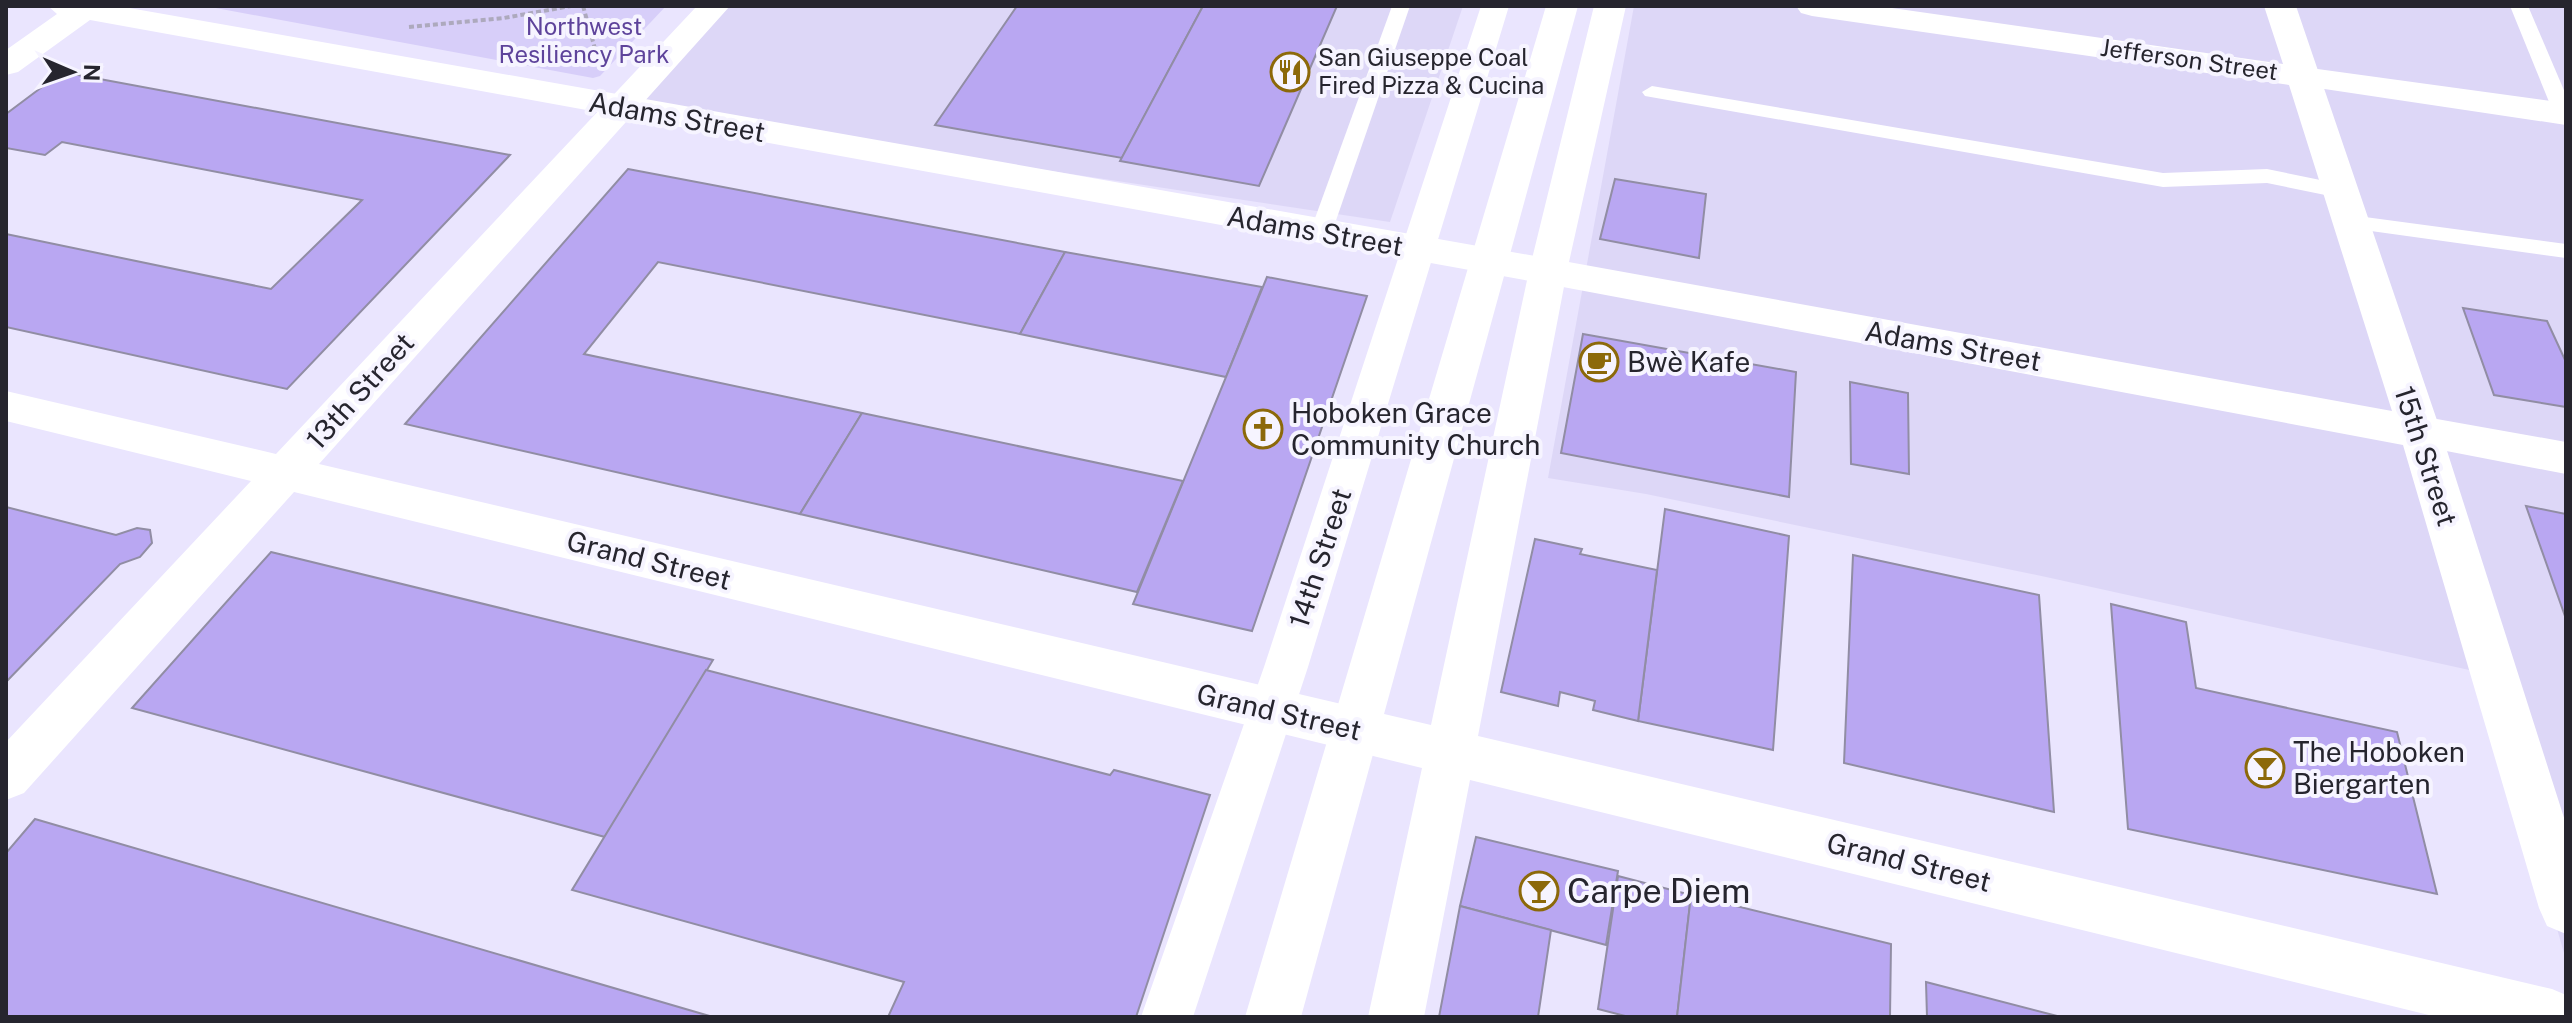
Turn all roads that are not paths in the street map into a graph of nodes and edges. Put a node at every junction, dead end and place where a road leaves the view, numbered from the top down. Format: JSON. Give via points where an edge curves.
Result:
{"nodes":[{"id":1,"x":714,"y":6,"type":"edge"},
{"id":2,"x":1401,"y":6,"type":"edge"},
{"id":3,"x":1495,"y":6,"type":"edge"},
{"id":4,"x":1562,"y":6,"type":"edge"},
{"id":5,"x":1610,"y":6,"type":"edge"},
{"id":6,"x":1620,"y":6,"type":"edge"},
{"id":7,"x":1812,"y":6,"type":"edge"},
{"id":8,"x":2280,"y":6,"type":"edge"},
{"id":9,"x":2519,"y":6,"type":"edge"},
{"id":10,"x":74,"y":8,"type":"edge"},
{"id":11,"x":6,"y":65,"type":"edge"},
{"id":12,"x":2303,"y":77,"type":"junction"},
{"id":13,"x":1652,"y":92,"type":"dead end"},
{"id":14,"x":620,"y":106,"type":"junction"},
{"id":15,"x":2565,"y":114,"type":"edge"},
{"id":16,"x":2345,"y":207,"type":"junction"},
{"id":17,"x":1321,"y":232,"type":"junction"},
{"id":18,"x":1418,"y":249,"type":"junction"},
{"id":19,"x":2566,"y":251,"type":"edge"},
{"id":20,"x":1555,"y":273,"type":"junction"},
{"id":21,"x":6,"y":406,"type":"edge"},
{"id":22,"x":2420,"y":432,"type":"junction"},
{"id":23,"x":2566,"y":458,"type":"edge"},
{"id":24,"x":287,"y":472,"type":"junction"},
{"id":25,"x":1473,"y":704,"type":"dead end"},
{"id":26,"x":1271,"y":711,"type":"junction"},
{"id":27,"x":1450,"y":751,"type":"junction"},
{"id":28,"x":6,"y":777,"type":"edge"},
{"id":29,"x":2566,"y":908,"type":"edge"},
{"id":30,"x":1167,"y":1017,"type":"edge"},
{"id":31,"x":1273,"y":1017,"type":"edge"},
{"id":32,"x":1396,"y":1017,"type":"edge"},
{"id":33,"x":2552,"y":1017,"type":"edge"}],
"edges":[{"from":1,"to":14,"type":"street","name":"13th Street"},
{"from":2,"to":17,"type":"lane"},
{"from":3,"to":18,"type":"street","name":"14th Street"},
{"from":4,"to":31,"type":"street"},
{"from":5,"to":20,"type":"street"},
{"from":6,"to":20,"type":"street"},
{"from":7,"to":12,"type":"street","name":"Jefferson Street"},
{"from":8,"to":12,"type":"street","name":"15th Street"},
{"from":9,"to":15,"type":"lane"},
{"from":10,"to":11,"type":"street"},
{"from":10,"to":14,"type":"street","name":"Adams Street"},
{"from":12,"to":15,"type":"street","name":"Jefferson Street"},
{"from":12,"to":16,"type":"street","name":"15th Street"},
{"from":13,"to":16,"type":"lane","via":[[2163,180],[2267,176]]},
{"from":14,"to":17,"type":"street","name":"Adams Street"},
{"from":14,"to":24,"type":"street","name":"13th Street"},
{"from":16,"to":19,"type":"lane"},
{"from":16,"to":22,"type":"street","name":"15th Street"},
{"from":17,"to":18,"type":"street","name":"Adams Street"},
{"from":18,"to":20,"type":"street","name":"Adams Street"},
{"from":18,"to":26,"type":"street","name":"14th Street"},
{"from":20,"to":22,"type":"street","name":"Adams Street"},
{"from":20,"to":25,"type":"street"},
{"from":20,"to":27,"type":"street"},
{"from":21,"to":24,"type":"street","name":"Grand Street"},
{"from":22,"to":23,"type":"street","name":"Adams Street"},
{"from":22,"to":29,"type":"street","name":"15th Street"},
{"from":24,"to":26,"type":"street","name":"Grand Street"},
{"from":24,"to":28,"type":"street","name":"13th Street"},
{"from":26,"to":27,"type":"street","name":"Grand Street"},
{"from":26,"to":30,"type":"street","name":"14th Street"},
{"from":27,"to":32,"type":"street"},
{"from":27,"to":33,"type":"street","name":"Grand Street"}]}
